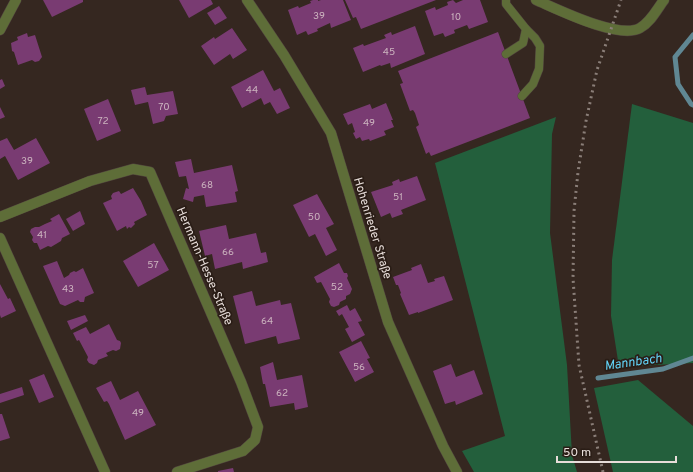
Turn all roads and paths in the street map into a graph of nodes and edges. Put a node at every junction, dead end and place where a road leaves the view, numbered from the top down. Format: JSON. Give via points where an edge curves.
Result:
{"nodes":[{"id":1,"x":16,"y":0,"type":"edge"},
{"id":2,"x":247,"y":0,"type":"edge"},
{"id":3,"x":506,"y":0,"type":"edge"},
{"id":4,"x":536,"y":0,"type":"edge"},
{"id":5,"x":664,"y":0,"type":"edge"},
{"id":6,"x":526,"y":29,"type":"junction"},
{"id":7,"x":0,"y":30,"type":"edge"},
{"id":8,"x":506,"y":54,"type":"dead end"},
{"id":9,"x":522,"y":96,"type":"dead end"},
{"id":10,"x":0,"y":217,"type":"edge"},
{"id":11,"x":0,"y":238,"type":"edge"},
{"id":12,"x":105,"y":472,"type":"edge"},
{"id":13,"x":178,"y":472,"type":"edge"},
{"id":14,"x":457,"y":472,"type":"edge"}],
"edges":[{"from":1,"to":7,"type":"street"},
{"from":2,"to":14,"type":"street","name":"Hohenrieder Straße","via":[[331,132],[388,322]]},
{"from":3,"to":6,"type":"lane","via":[[506,4]]},
{"from":4,"to":5,"type":"street","via":[[611,29],[627,31],[640,28],[650,20]]},
{"from":6,"to":8,"type":"lane","via":[[523,43]]},
{"from":6,"to":9,"type":"lane","via":[[540,46],[539,69],[533,84]]},
{"from":10,"to":13,"type":"street","name":"Hermann-Hesse-Straße","via":[[90,181],[133,170],[150,172],[258,427],[255,440],[243,451]]},
{"from":11,"to":12,"type":"street"}]}
